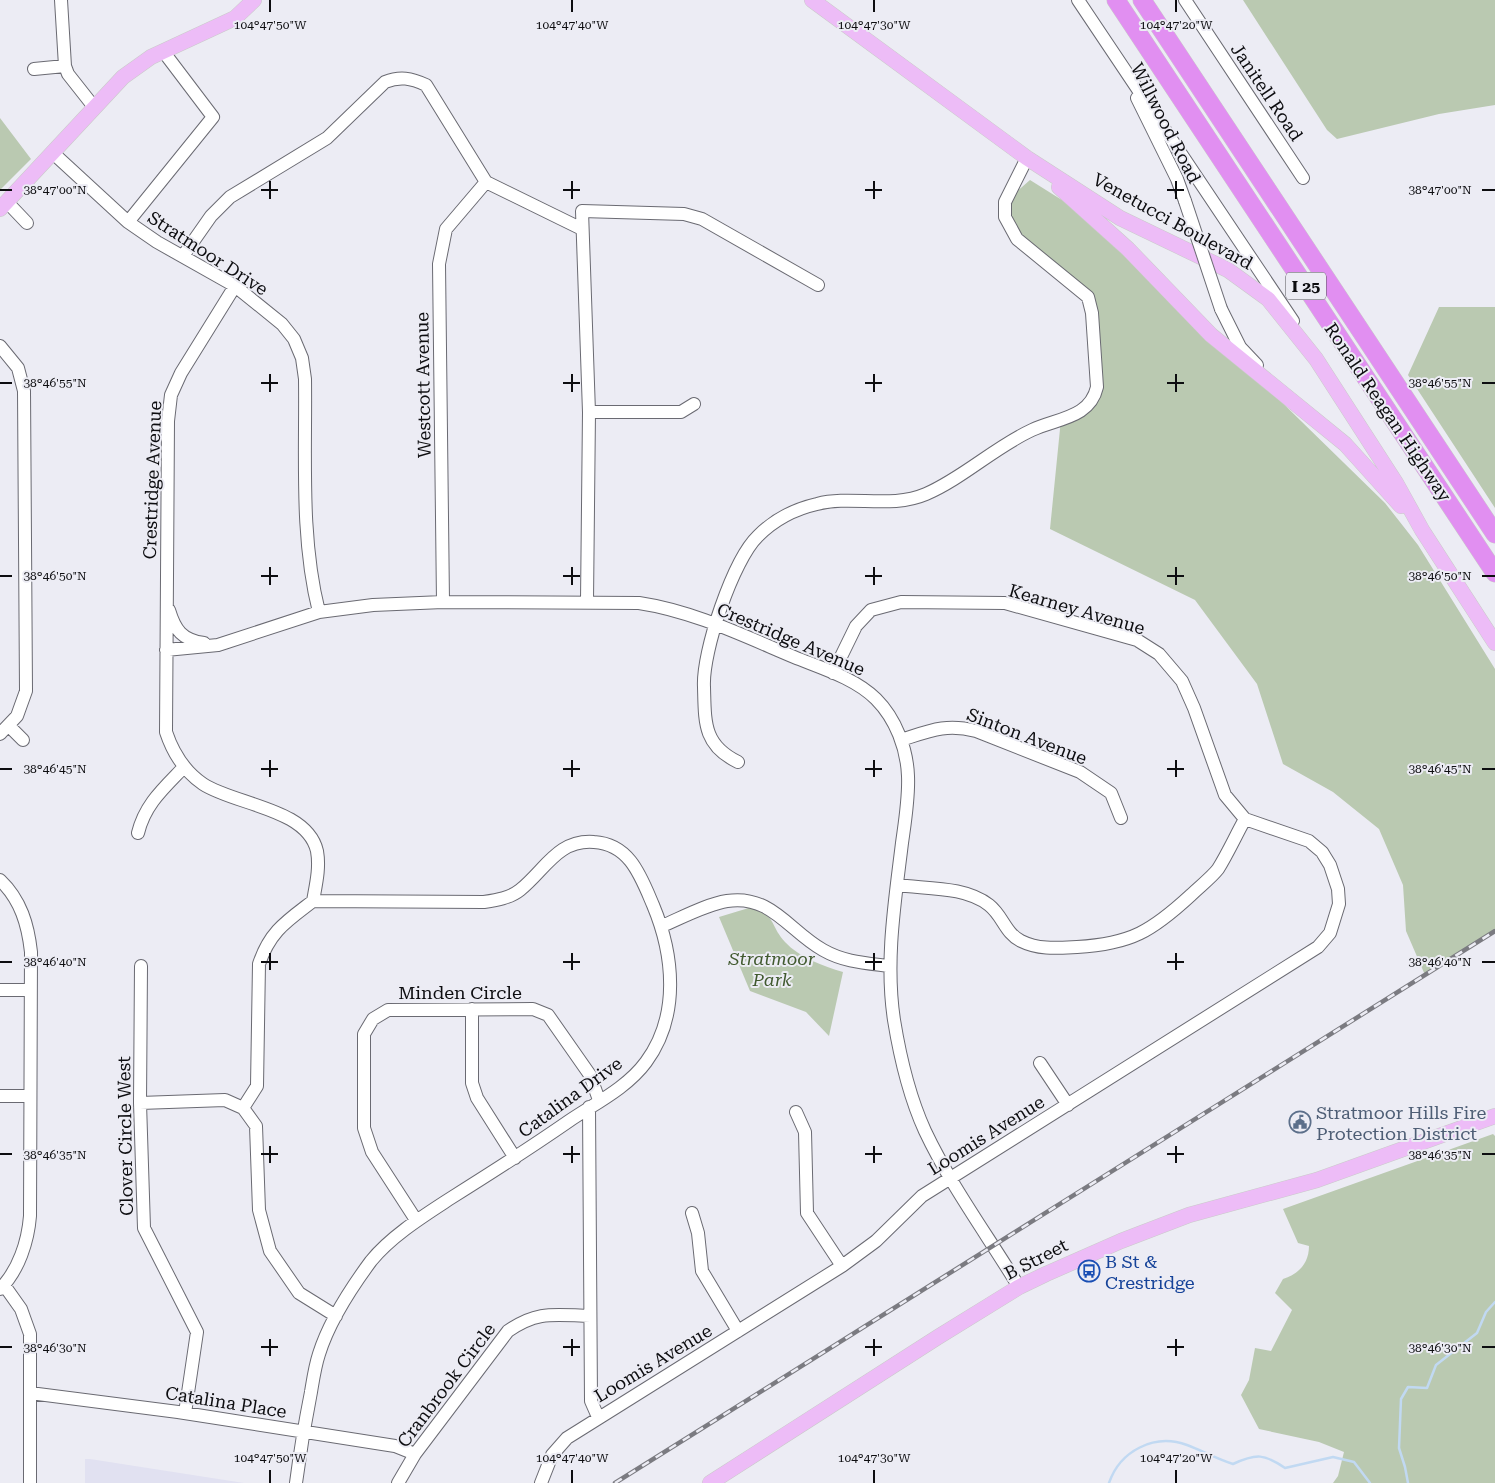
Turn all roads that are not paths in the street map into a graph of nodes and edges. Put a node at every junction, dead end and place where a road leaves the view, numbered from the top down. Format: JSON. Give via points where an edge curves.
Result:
{"nodes":[{"id":1,"x":62,"y":0,"type":"edge"},
{"id":2,"x":254,"y":0,"type":"edge"},
{"id":3,"x":812,"y":0,"type":"edge"},
{"id":4,"x":1078,"y":0,"type":"edge"},
{"id":5,"x":1116,"y":0,"type":"edge"},
{"id":6,"x":1142,"y":0,"type":"edge"},
{"id":7,"x":1185,"y":0,"type":"edge"},
{"id":8,"x":1104,"y":39,"type":"junction"},
{"id":9,"x":163,"y":51,"type":"junction"},
{"id":10,"x":65,"y":66,"type":"junction"},
{"id":11,"x":34,"y":69,"type":"dead end"},
{"id":12,"x":94,"y":106,"type":"junction"},
{"id":13,"x":53,"y":153,"type":"junction"},
{"id":14,"x":1027,"y":158,"type":"junction"},
{"id":15,"x":1303,"y":178,"type":"dead end"},
{"id":16,"x":486,"y":182,"type":"junction"},
{"id":17,"x":3,"y":206,"type":"edge"},
{"id":18,"x":128,"y":222,"type":"junction"},
{"id":19,"x":27,"y":223,"type":"dead end"},
{"id":20,"x":582,"y":229,"type":"junction"},
{"id":21,"x":183,"y":256,"type":"junction"},
{"id":22,"x":818,"y":285,"type":"dead end"},
{"id":23,"x":235,"y":286,"type":"junction"},
{"id":24,"x":0,"y":346,"type":"edge"},
{"id":25,"x":1316,"y":359,"type":"junction"},
{"id":26,"x":1295,"y":402,"type":"junction"},
{"id":27,"x":694,"y":404,"type":"dead end"},
{"id":28,"x":589,"y":412,"type":"junction"},
{"id":29,"x":1422,"y":530,"type":"junction"},
{"id":30,"x":1495,"y":534,"type":"edge"},
{"id":31,"x":1495,"y":573,"type":"edge"},
{"id":32,"x":166,"y":602,"type":"junction"},
{"id":33,"x":443,"y":602,"type":"junction"},
{"id":34,"x":587,"y":602,"type":"junction"},
{"id":35,"x":319,"y":612,"type":"junction"},
{"id":36,"x":715,"y":624,"type":"junction"},
{"id":37,"x":1495,"y":643,"type":"edge"},
{"id":38,"x":218,"y":645,"type":"junction"},
{"id":39,"x":166,"y":650,"type":"junction"},
{"id":40,"x":833,"y":673,"type":"junction"},
{"id":41,"x":4,"y":730,"type":"edge"},
{"id":42,"x":23,"y":740,"type":"dead end"},
{"id":43,"x":901,"y":740,"type":"junction"},
{"id":44,"x":738,"y":762,"type":"dead end"},
{"id":45,"x":184,"y":767,"type":"junction"},
{"id":46,"x":1120,"y":818,"type":"dead end"},
{"id":47,"x":1245,"y":818,"type":"junction"},
{"id":48,"x":138,"y":833,"type":"dead end"},
{"id":49,"x":0,"y":880,"type":"edge"},
{"id":50,"x":897,"y":886,"type":"junction"},
{"id":51,"x":313,"y":901,"type":"junction"},
{"id":52,"x":662,"y":926,"type":"junction"},
{"id":53,"x":141,"y":966,"type":"dead end"},
{"id":54,"x":889,"y":966,"type":"junction"},
{"id":55,"x":0,"y":990,"type":"edge"},
{"id":56,"x":30,"y":990,"type":"junction"},
{"id":57,"x":472,"y":1009,"type":"junction"},
{"id":58,"x":1040,"y":1064,"type":"dead end"},
{"id":59,"x":0,"y":1096,"type":"edge"},
{"id":60,"x":30,"y":1096,"type":"junction"},
{"id":61,"x":599,"y":1100,"type":"junction"},
{"id":62,"x":140,"y":1103,"type":"junction"},
{"id":63,"x":1068,"y":1105,"type":"junction"},
{"id":64,"x":1495,"y":1105,"type":"edge"},
{"id":65,"x":588,"y":1107,"type":"junction"},
{"id":66,"x":242,"y":1108,"type":"junction"},
{"id":67,"x":796,"y":1112,"type":"dead end"},
{"id":68,"x":1495,"y":1116,"type":"edge"},
{"id":69,"x":1415,"y":1146,"type":"junction"},
{"id":70,"x":515,"y":1158,"type":"junction"},
{"id":71,"x":951,"y":1176,"type":"junction"},
{"id":72,"x":692,"y":1213,"type":"dead end"},
{"id":73,"x":416,"y":1220,"type":"junction"},
{"id":74,"x":842,"y":1266,"type":"junction"},
{"id":75,"x":2,"y":1287,"type":"edge"},
{"id":76,"x":1019,"y":1287,"type":"junction"},
{"id":77,"x":336,"y":1316,"type":"junction"},
{"id":78,"x":590,"y":1316,"type":"junction"},
{"id":79,"x":738,"y":1331,"type":"junction"},
{"id":80,"x":30,"y":1393,"type":"junction"},
{"id":81,"x":185,"y":1413,"type":"junction"},
{"id":82,"x":598,"y":1417,"type":"junction"},
{"id":83,"x":303,"y":1432,"type":"junction"},
{"id":84,"x":415,"y":1454,"type":"junction"},
{"id":85,"x":30,"y":1483,"type":"edge"},
{"id":86,"x":296,"y":1483,"type":"edge"},
{"id":87,"x":398,"y":1483,"type":"edge"},
{"id":88,"x":541,"y":1483,"type":"edge"},
{"id":89,"x":710,"y":1483,"type":"edge"}],
"edges":[{"from":1,"to":10,"type":"street"},
{"from":2,"to":9,"type":"main road","via":[[235,18]]},
{"from":3,"to":14,"type":"main road","name":"Venetucci Boulevard"},
{"from":4,"to":8,"type":"street","name":"Willwood Road"},
{"from":5,"to":31,"type":"highway","name":"Ronald Reagan Highway","number":"I 25"},
{"from":6,"to":30,"type":"highway","name":"Ronald Reagan Highway","number":"I 25"},
{"from":7,"to":15,"type":"street","name":"Janitell Road"},
{"from":8,"to":25,"type":"street","name":"Willwood Road"},
{"from":8,"to":26,"type":"street","name":"Willwood Road","bridge":true,"via":[[1177,179],[1221,309],[1240,347]]},
{"from":9,"to":12,"type":"main road","via":[[123,77]]},
{"from":9,"to":18,"type":"street","via":[[213,117]]},
{"from":10,"to":11,"type":"street"},
{"from":10,"to":12,"type":"street"},
{"from":12,"to":13,"type":"main road"},
{"from":13,"to":17,"type":"main road"},
{"from":13,"to":18,"type":"street","name":"Stratmoor Drive"},
{"from":14,"to":25,"type":"main road","name":"Venetucci Boulevard","via":[[1120,218],[1249,283],[1285,319]]},
{"from":14,"to":26,"type":"main road","name":"Venetucci Boulevard","via":[[1128,249],[1211,335]]},
{"from":14,"to":36,"type":"street","via":[[1005,202],[1005,216],[1017,239],[1088,297],[1092,313],[1095,398],[1087,409],[1031,430],[925,495],[899,501],[818,503],[793,511],[757,536],[744,554]]},
{"from":16,"to":20,"type":"street"},
{"from":16,"to":21,"type":"street","via":[[426,85],[397,78],[385,82],[327,138],[230,197],[211,216]]},
{"from":16,"to":33,"type":"street","name":"Westcott Avenue","via":[[446,229],[439,264]]},
{"from":17,"to":19,"type":"street"},
{"from":18,"to":21,"type":"street","name":"Stratmoor Drive"},
{"from":20,"to":22,"type":"street","via":[[582,211],[684,214],[702,219]]},
{"from":20,"to":28,"type":"street"},
{"from":21,"to":23,"type":"street","name":"Stratmoor Drive"},
{"from":23,"to":32,"type":"street","name":"Crestridge Avenue","via":[[181,373],[171,395]]},
{"from":23,"to":35,"type":"street","name":"Stratmoor Drive","via":[[282,324],[294,339],[302,358],[306,379],[308,551]]},
{"from":24,"to":41,"type":"street","via":[[18,368],[24,390],[26,691],[23,704]]},
{"from":25,"to":29,"type":"main road","name":"Venetucci Boulevard","via":[[1396,483]]},
{"from":26,"to":29,"type":"main road","name":"Venetucci Boulevard","via":[[1356,455]]},
{"from":27,"to":28,"type":"street","via":[[681,412]]},
{"from":28,"to":34,"type":"street"},
{"from":29,"to":37,"type":"main road","name":"Venetucci Boulevard"},
{"from":32,"to":38,"type":"street","name":"Crestridge Avenue","via":[[173,623],[185,638]]},
{"from":32,"to":39,"type":"street","name":"Crestridge Avenue"},
{"from":33,"to":34,"type":"street","name":"Crestridge Avenue"},
{"from":33,"to":35,"type":"street","name":"Crestridge Avenue","via":[[373,605]]},
{"from":34,"to":36,"type":"street","name":"Crestridge Avenue","via":[[666,607]]},
{"from":35,"to":38,"type":"street","name":"Crestridge Avenue"},
{"from":36,"to":40,"type":"street","name":"Crestridge Avenue"},
{"from":36,"to":44,"type":"street","via":[[703,678],[705,714],[710,738],[722,754]]},
{"from":38,"to":39,"type":"street","name":"Crestridge Avenue"},
{"from":39,"to":45,"type":"street","via":[[166,732],[171,748]]},
{"from":40,"to":43,"type":"street","name":"Crestridge Avenue","via":[[853,682],[877,700]]},
{"from":40,"to":47,"type":"street","name":"Kearney Avenue","via":[[856,626],[871,610],[901,602],[1005,603],[1136,640],[1159,654],[1182,681],[1225,795]]},
{"from":41,"to":42,"type":"street"},
{"from":43,"to":46,"type":"street","name":"Sinton Avenue","via":[[939,727],[958,726],[976,731],[1080,772],[1111,793]]},
{"from":43,"to":50,"type":"street","name":"Crestridge Avenue","via":[[908,783]]},
{"from":45,"to":48,"type":"street","via":[[153,798],[143,814]]},
{"from":45,"to":51,"type":"street","via":[[220,793],[287,817],[306,830],[316,850],[318,874]]},
{"from":47,"to":50,"type":"street","via":[[1217,870],[1165,919],[1142,933],[1109,945],[1037,947],[1008,933],[999,915],[977,898],[962,893]]},
{"from":47,"to":63,"type":"street","name":"Loomis Avenue","via":[[1309,842],[1322,852],[1338,889],[1339,904],[1330,933],[1318,947]]},
{"from":49,"to":56,"type":"street","via":[[14,896],[26,920],[31,952]]},
{"from":50,"to":54,"type":"street","name":"Crestridge Avenue"},
{"from":51,"to":52,"type":"street","name":"Catalina Drive","via":[[484,902],[506,899],[520,890],[552,856],[570,845],[594,842],[616,848],[636,866]]},
{"from":51,"to":66,"type":"street","via":[[280,926],[266,945],[259,964],[257,1086]]},
{"from":52,"to":54,"type":"street","via":[[726,901],[745,900],[773,910],[821,949],[847,961]]},
{"from":52,"to":61,"type":"street","name":"Catalina Drive","via":[[671,972],[666,1021],[645,1064],[618,1089]]},
{"from":53,"to":62,"type":"street","name":"Clover Circle West"},
{"from":54,"to":71,"type":"street","name":"Crestridge Avenue","via":[[895,1026],[910,1090],[925,1131]]},
{"from":55,"to":56,"type":"street"},
{"from":56,"to":60,"type":"street"},
{"from":57,"to":61,"type":"street","name":"Minden Circle","via":[[533,1009],[548,1015],[590,1075]]},
{"from":57,"to":70,"type":"street","via":[[472,1083],[477,1098]]},
{"from":57,"to":73,"type":"street","name":"Minden Circle","via":[[388,1010],[373,1019],[364,1034],[364,1128],[372,1152]]},
{"from":58,"to":63,"type":"street"},
{"from":59,"to":60,"type":"street"},
{"from":60,"to":75,"type":"street","via":[[29,1232],[16,1265]]},
{"from":61,"to":65,"type":"street","name":"Catalina Drive"},
{"from":62,"to":66,"type":"street","via":[[225,1100]]},
{"from":62,"to":81,"type":"street","name":"Clover Circle West","via":[[144,1228],[197,1332]]},
{"from":63,"to":71,"type":"street","name":"Loomis Avenue"},
{"from":64,"to":69,"type":"main road","name":"B Street"},
{"from":65,"to":70,"type":"street","name":"Catalina Drive"},
{"from":65,"to":78,"type":"street"},
{"from":66,"to":77,"type":"street","via":[[256,1126],[259,1210],[270,1251],[299,1294]]},
{"from":67,"to":74,"type":"street","via":[[805,1132],[807,1213]]},
{"from":68,"to":69,"type":"main road","name":"B Street"},
{"from":69,"to":76,"type":"main road","name":"B Street","via":[[1317,1180],[1210,1209],[1143,1232]]},
{"from":70,"to":73,"type":"street","name":"Catalina Drive"},
{"from":71,"to":74,"type":"street","name":"Loomis Avenue","via":[[922,1196],[876,1241]]},
{"from":71,"to":76,"type":"street","name":"Crestridge Avenue"},
{"from":72,"to":79,"type":"street","via":[[702,1270]]},
{"from":73,"to":77,"type":"street","name":"Catalina Drive","via":[[372,1260]]},
{"from":74,"to":79,"type":"street","name":"Loomis Avenue"},
{"from":75,"to":80,"type":"street","via":[[26,1319],[30,1334]]},
{"from":76,"to":89,"type":"main road","name":"B Street"},
{"from":77,"to":83,"type":"street","name":"Catalina Drive","via":[[318,1354]]},
{"from":78,"to":82,"type":"street","via":[[591,1401]]},
{"from":78,"to":84,"type":"street","name":"Cranbrook Circle","via":[[540,1314],[508,1331]]},
{"from":79,"to":82,"type":"street","name":"Loomis Avenue"},
{"from":80,"to":81,"type":"street","name":"Catalina Place"},
{"from":80,"to":85,"type":"street"},
{"from":81,"to":83,"type":"street","name":"Catalina Place"},
{"from":82,"to":88,"type":"street","name":"Loomis Avenue","via":[[552,1455]]},
{"from":83,"to":84,"type":"street","name":"Catalina Place","via":[[395,1446]]},
{"from":83,"to":86,"type":"street","name":"Catalina Drive"},
{"from":84,"to":87,"type":"street","name":"Cranbrook Circle"}]}
